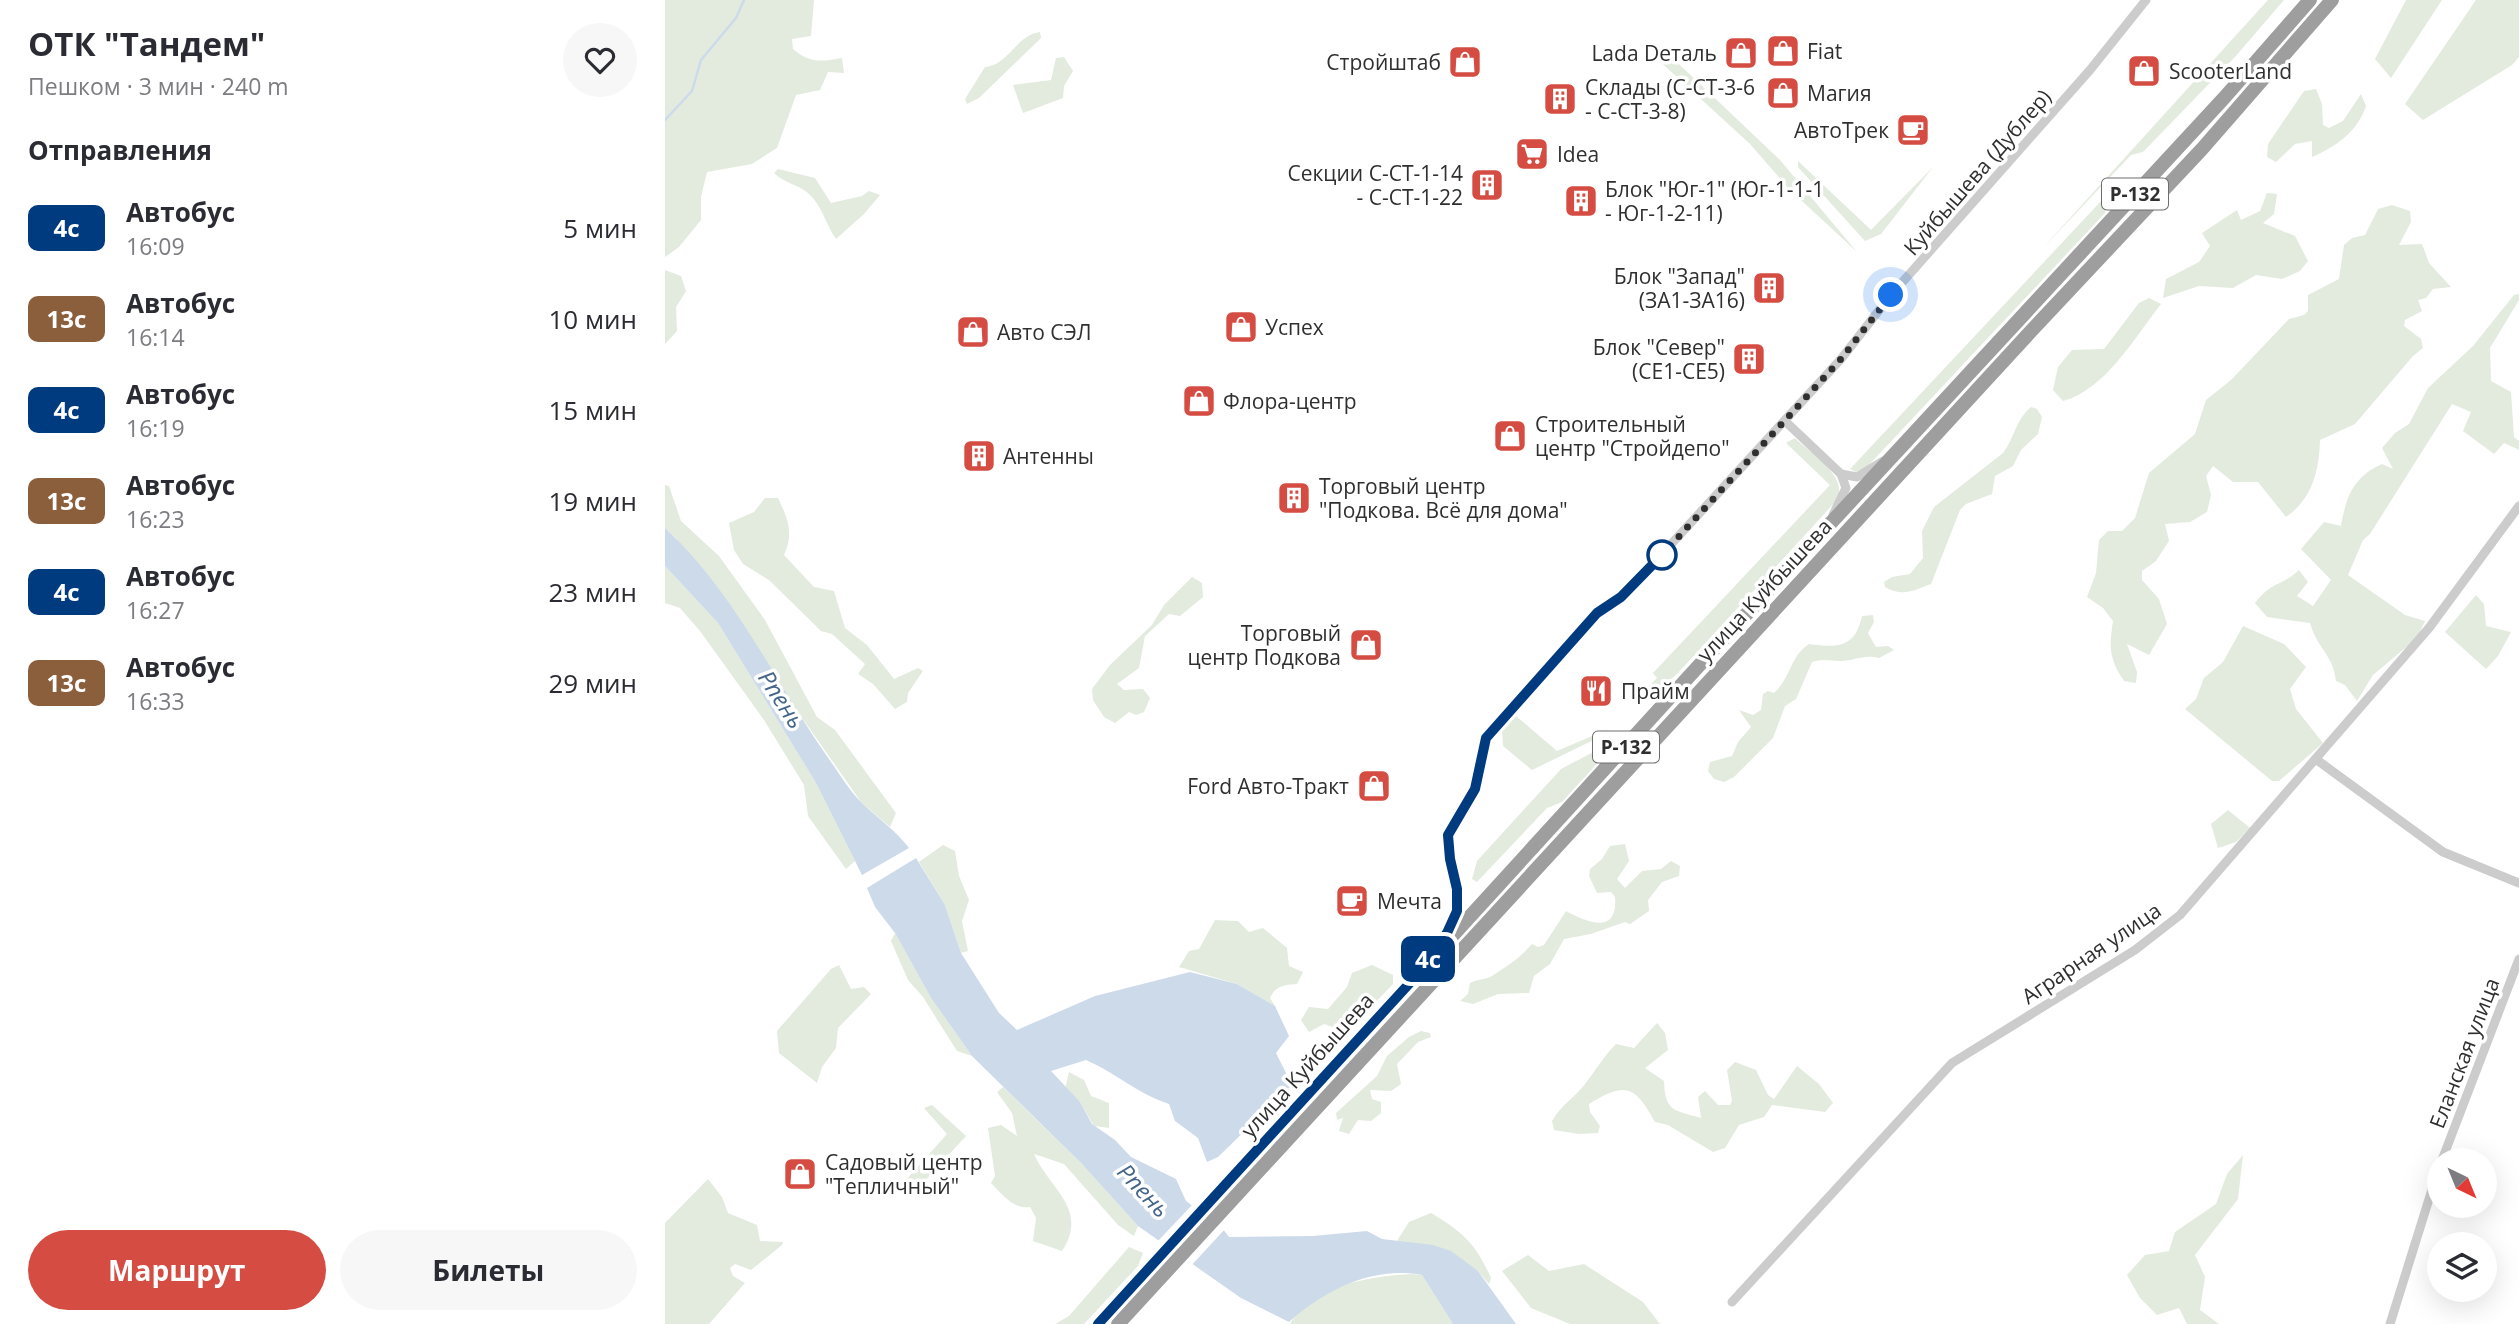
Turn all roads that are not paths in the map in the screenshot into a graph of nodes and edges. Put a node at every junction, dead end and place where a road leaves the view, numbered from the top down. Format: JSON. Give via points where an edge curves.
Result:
{"nodes":[{"id":1,"x":2146,"y":0,"type":"edge"},
{"id":2,"x":2310,"y":0,"type":"edge"},
{"id":3,"x":2332,"y":0,"type":"edge"},
{"id":4,"x":1786,"y":422,"type":"junction"},
{"id":5,"x":1906,"y":442,"type":"junction"},
{"id":6,"x":1841,"y":474,"type":"junction"},
{"id":7,"x":2519,"y":506,"type":"edge"},
{"id":8,"x":1810,"y":548,"type":"junction"},
{"id":9,"x":2317,"y":760,"type":"junction"},
{"id":10,"x":2519,"y":883,"type":"edge"},
{"id":11,"x":2519,"y":958,"type":"edge"},
{"id":12,"x":1418,"y":974,"type":"junction"},
{"id":13,"x":2447,"y":1148,"type":"edge"},
{"id":14,"x":1220,"y":1204,"type":"junction"},
{"id":15,"x":2427,"y":1205,"type":"edge"},
{"id":16,"x":1164,"y":1263,"type":"junction"},
{"id":17,"x":1732,"y":1302,"type":"dead end"},
{"id":18,"x":1098,"y":1324,"type":"edge"},
{"id":19,"x":1118,"y":1324,"type":"edge"},
{"id":20,"x":2390,"y":1324,"type":"edge"}],
"edges":[{"from":1,"to":4,"type":"street","name":"Куйбышева (Дублер)"},
{"from":2,"to":5,"type":"highway","name":"улица Куйбышева","number":"Р-132"},
{"from":3,"to":14,"type":"highway","name":"улица Куйбышева","number":"Р-132","via":[[2202,149]]},
{"from":4,"to":6,"type":"street"},
{"from":4,"to":12,"type":"street","name":"Куйбышева (Дублер)","via":[[1621,597],[1597,613],[1486,738],[1475,789],[1448,835],[1457,911]]},
{"from":5,"to":6,"type":"street","via":[[1857,477]]},
{"from":5,"to":8,"type":"highway","name":"улица Куйбышева","number":"Р-132"},
{"from":6,"to":8,"type":"street","via":[[1846,488]]},
{"from":7,"to":9,"type":"street","name":"Аграрная улица","via":[[2429,628]]},
{"from":8,"to":12,"type":"highway","name":"улица Куйбышева","number":"Р-132"},
{"from":9,"to":10,"type":"street","via":[[2443,852]]},
{"from":9,"to":17,"type":"street","name":"Аграрная улица","via":[[2179,915],[2135,950],[1952,1063]]},
{"from":11,"to":13,"type":"street","name":"Еланская улица"},
{"from":12,"to":14,"type":"highway","name":"улица Куйбышева","number":"Р-132"},
{"from":14,"to":16,"type":"highway","number":"Р-132"},
{"from":15,"to":20,"type":"street"},
{"from":16,"to":18,"type":"highway","number":"Р-132"},
{"from":16,"to":19,"type":"highway","number":"Р-132"}]}
